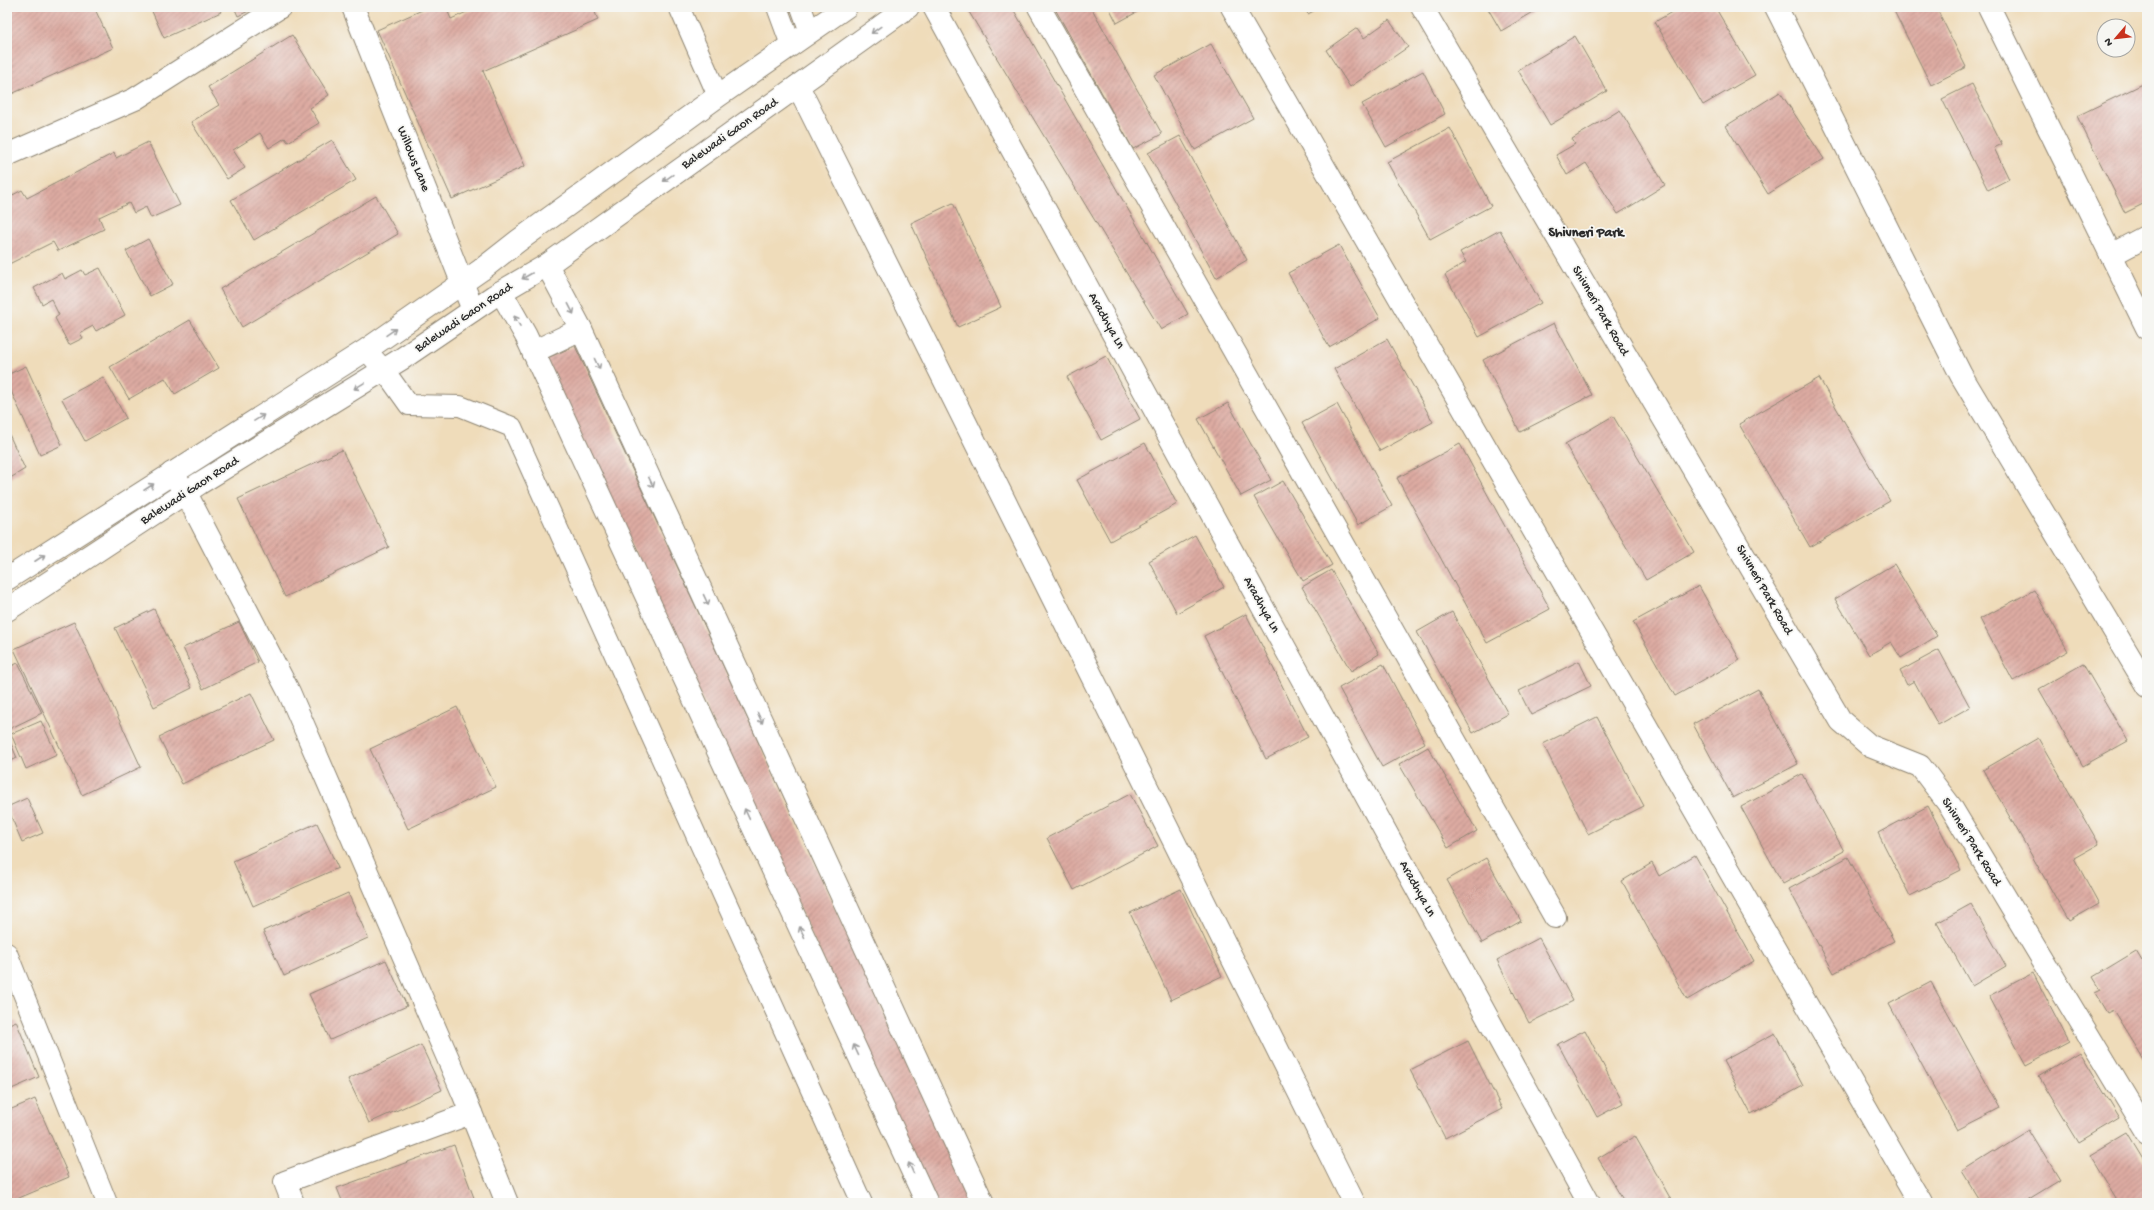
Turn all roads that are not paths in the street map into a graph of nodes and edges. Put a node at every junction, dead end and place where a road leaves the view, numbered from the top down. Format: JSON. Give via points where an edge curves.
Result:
{"nodes":[{"id":1,"x":280,"y":7,"type":"edge"},
{"id":2,"x":353,"y":7,"type":"edge"},
{"id":3,"x":680,"y":7,"type":"edge"},
{"id":4,"x":777,"y":7,"type":"edge"},
{"id":5,"x":801,"y":7,"type":"edge"},
{"id":6,"x":846,"y":7,"type":"edge"},
{"id":7,"x":908,"y":7,"type":"edge"},
{"id":8,"x":934,"y":7,"type":"edge"},
{"id":9,"x":1039,"y":7,"type":"edge"},
{"id":10,"x":1232,"y":7,"type":"edge"},
{"id":11,"x":1422,"y":7,"type":"edge"},
{"id":12,"x":1776,"y":7,"type":"edge"},
{"id":13,"x":1990,"y":7,"type":"edge"},
{"id":14,"x":810,"y":32,"type":"junction"},
{"id":15,"x":791,"y":46,"type":"junction"},
{"id":16,"x":798,"y":86,"type":"junction"},
{"id":17,"x":718,"y":96,"type":"junction"},
{"id":18,"x":7,"y":155,"type":"edge"},
{"id":19,"x":2147,"y":236,"type":"edge"},
{"id":20,"x":2111,"y":254,"type":"junction"},
{"id":21,"x":547,"y":265,"type":"junction"},
{"id":22,"x":462,"y":283,"type":"junction"},
{"id":23,"x":500,"y":292,"type":"junction"},
{"id":24,"x":473,"y":310,"type":"junction"},
{"id":25,"x":2147,"y":328,"type":"edge"},
{"id":26,"x":580,"y":329,"type":"junction"},
{"id":27,"x":366,"y":350,"type":"junction"},
{"id":28,"x":533,"y":352,"type":"junction"},
{"id":29,"x":384,"y":370,"type":"junction"},
{"id":30,"x":172,"y":473,"type":"junction"},
{"id":31,"x":186,"y":493,"type":"junction"},
{"id":32,"x":7,"y":579,"type":"edge"},
{"id":33,"x":7,"y":610,"type":"edge"},
{"id":34,"x":2147,"y":686,"type":"edge"},
{"id":35,"x":1555,"y":917,"type":"dead end"},
{"id":36,"x":7,"y":953,"type":"edge"},
{"id":37,"x":471,"y":1113,"type":"junction"},
{"id":38,"x":2147,"y":1133,"type":"edge"},
{"id":39,"x":107,"y":1203,"type":"edge"},
{"id":40,"x":293,"y":1203,"type":"edge"},
{"id":41,"x":507,"y":1203,"type":"edge"},
{"id":42,"x":862,"y":1203,"type":"edge"},
{"id":43,"x":927,"y":1203,"type":"edge"},
{"id":44,"x":983,"y":1203,"type":"edge"},
{"id":45,"x":1354,"y":1203,"type":"edge"},
{"id":46,"x":1589,"y":1203,"type":"edge"},
{"id":47,"x":1921,"y":1203,"type":"edge"}],
"edges":[{"from":1,"to":18,"type":"street","via":[[135,99]]},
{"from":2,"to":22,"type":"street","name":"Willows Lane"},
{"from":3,"to":17,"type":"lane"},
{"from":4,"to":15,"type":"lane"},
{"from":5,"to":14,"type":"lane"},
{"from":6,"to":14,"type":"street","name":"Balewadi Gaon Road"},
{"from":7,"to":16,"type":"street","name":"Balewadi Gaon Road","one_way":true},
{"from":8,"to":46,"type":"street","name":"Aradhya Ln"},
{"from":9,"to":35,"type":"street"},
{"from":10,"to":47,"type":"street"},
{"from":11,"to":38,"type":"street","name":"Shivneri Park Road","via":[[1841,721],[1870,746],[1920,766],[1951,807]]},
{"from":12,"to":34,"type":"street","via":[[1961,375]]},
{"from":13,"to":20,"type":"street"},
{"from":14,"to":15,"type":"street","name":"Balewadi Gaon Road"},
{"from":15,"to":17,"type":"street","name":"Balewadi Gaon Road"},
{"from":16,"to":21,"type":"street","name":"Balewadi Gaon Road","one_way":true},
{"from":16,"to":45,"type":"street"},
{"from":17,"to":22,"type":"street","name":"Balewadi Gaon Road"},
{"from":19,"to":20,"type":"street"},
{"from":20,"to":25,"type":"street"},
{"from":21,"to":23,"type":"street","name":"Balewadi Gaon Road","one_way":true},
{"from":21,"to":26,"type":"street","one_way":true},
{"from":22,"to":24,"type":"street","name":"Willows Lane"},
{"from":27,"to":22,"type":"street","name":"Balewadi Gaon Road","one_way":true},
{"from":23,"to":24,"type":"street","name":"Balewadi Gaon Road"},
{"from":28,"to":23,"type":"street","one_way":true},
{"from":24,"to":29,"type":"street","name":"Balewadi Gaon Road"},
{"from":26,"to":28,"type":"street"},
{"from":26,"to":44,"type":"street","one_way":true},
{"from":27,"to":29,"type":"lane"},
{"from":30,"to":27,"type":"street","name":"Balewadi Gaon Road","one_way":true},
{"from":43,"to":28,"type":"street","one_way":true},
{"from":29,"to":31,"type":"street","name":"Balewadi Gaon Road","one_way":true},
{"from":29,"to":42,"type":"lane","via":[[409,405],[460,406],[512,427]]},
{"from":30,"to":31,"type":"street"},
{"from":32,"to":30,"type":"street","name":"Balewadi Gaon Road","one_way":true},
{"from":31,"to":33,"type":"street","name":"Balewadi Gaon Road"},
{"from":31,"to":37,"type":"street","via":[[289,692]]},
{"from":36,"to":39,"type":"lane"},
{"from":37,"to":40,"type":"street","via":[[285,1182]]},
{"from":37,"to":41,"type":"street"}]}
